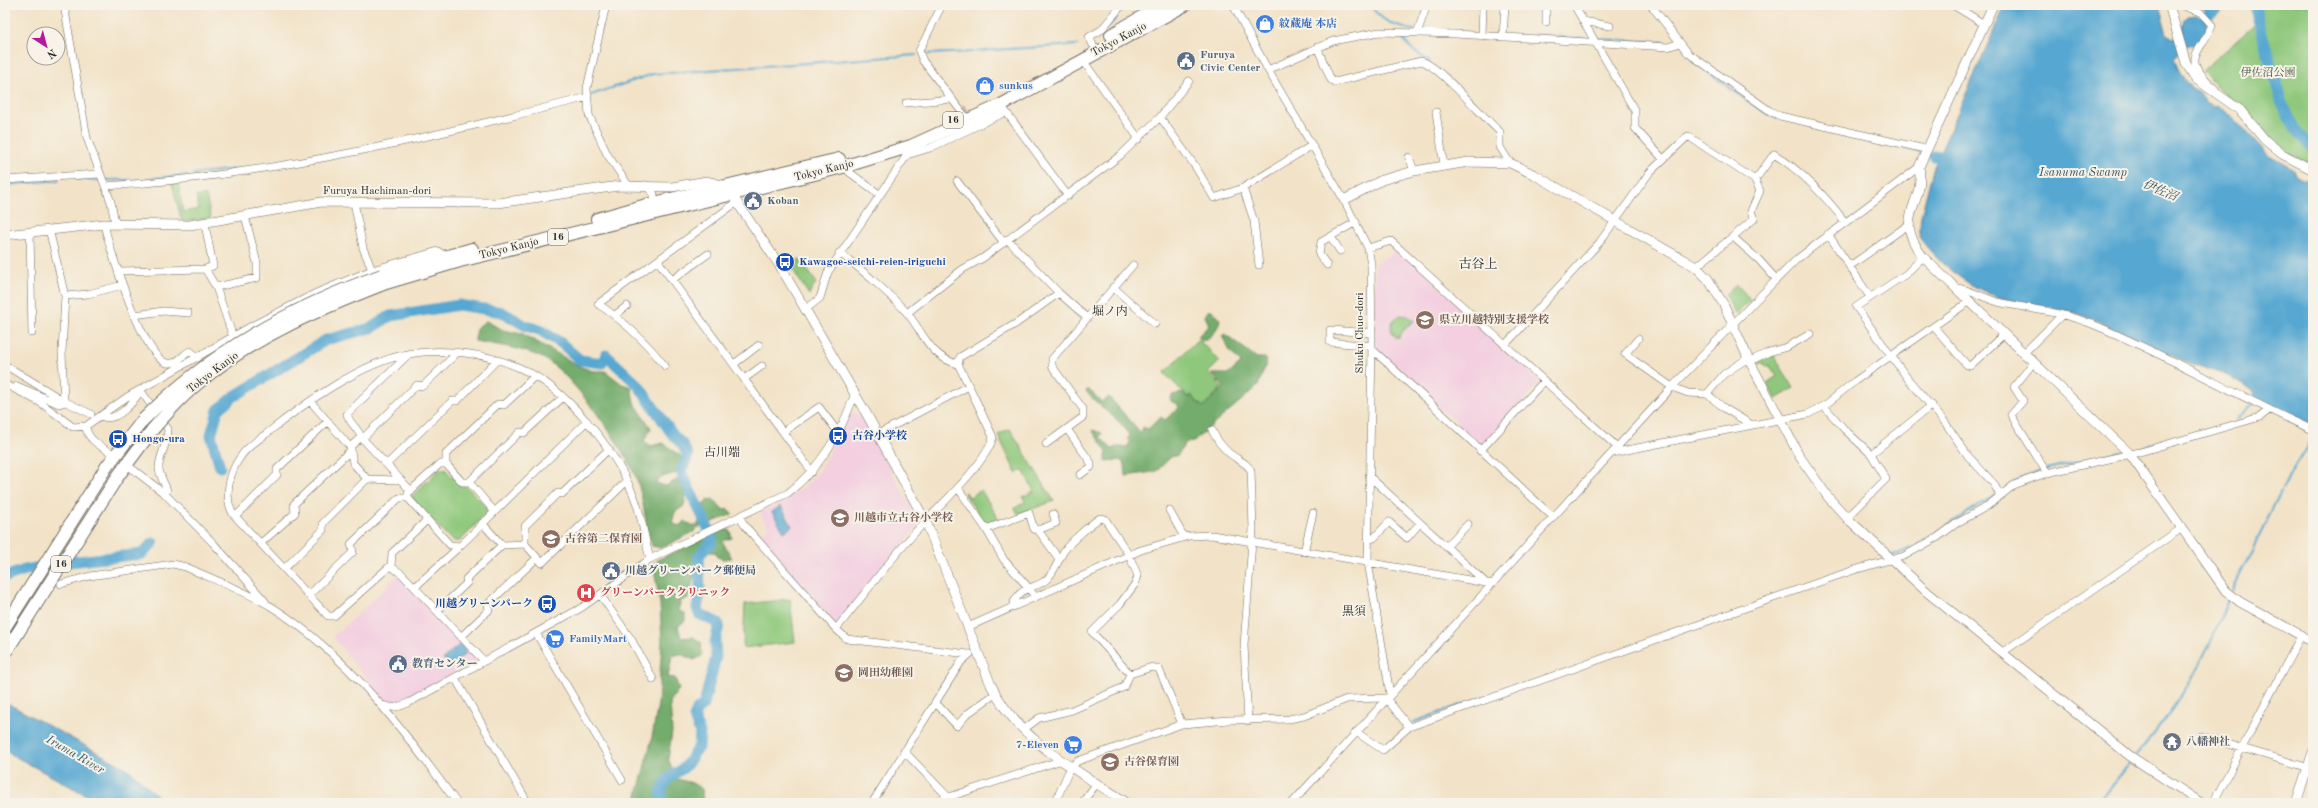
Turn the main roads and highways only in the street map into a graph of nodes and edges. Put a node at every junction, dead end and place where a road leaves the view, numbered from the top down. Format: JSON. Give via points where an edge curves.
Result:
{"nodes":[{"id":1,"x":1162,"y":5,"type":"edge"},
{"id":2,"x":1185,"y":5,"type":"edge"},
{"id":3,"x":731,"y":194,"type":"junction"},
{"id":4,"x":380,"y":276,"type":"junction"},
{"id":5,"x":5,"y":627,"type":"edge"},
{"id":6,"x":5,"y":653,"type":"edge"}],
"edges":[{"from":1,"to":3,"type":"highway","name":"Tokyo Kanjo","number":"16","via":[[1093,46],[907,139]]},
{"from":2,"to":3,"type":"highway","name":"Tokyo Kanjo","number":"16","via":[[1082,59],[1004,109],[909,151]]},
{"from":3,"to":4,"type":"highway","name":"Tokyo Kanjo","number":"16","via":[[460,261]]},
{"from":3,"to":4,"type":"highway","name":"Tokyo Kanjo","number":"16","via":[[650,204],[572,226],[445,256]]},
{"from":4,"to":5,"type":"highway","name":"Tokyo Kanjo","number":"16","bridge":true,"via":[[296,311],[231,347],[171,391],[115,454]]},
{"from":4,"to":6,"type":"highway","name":"Tokyo Kanjo","number":"16","bridge":true,"via":[[255,343],[203,379],[152,429],[118,476]]}]}
